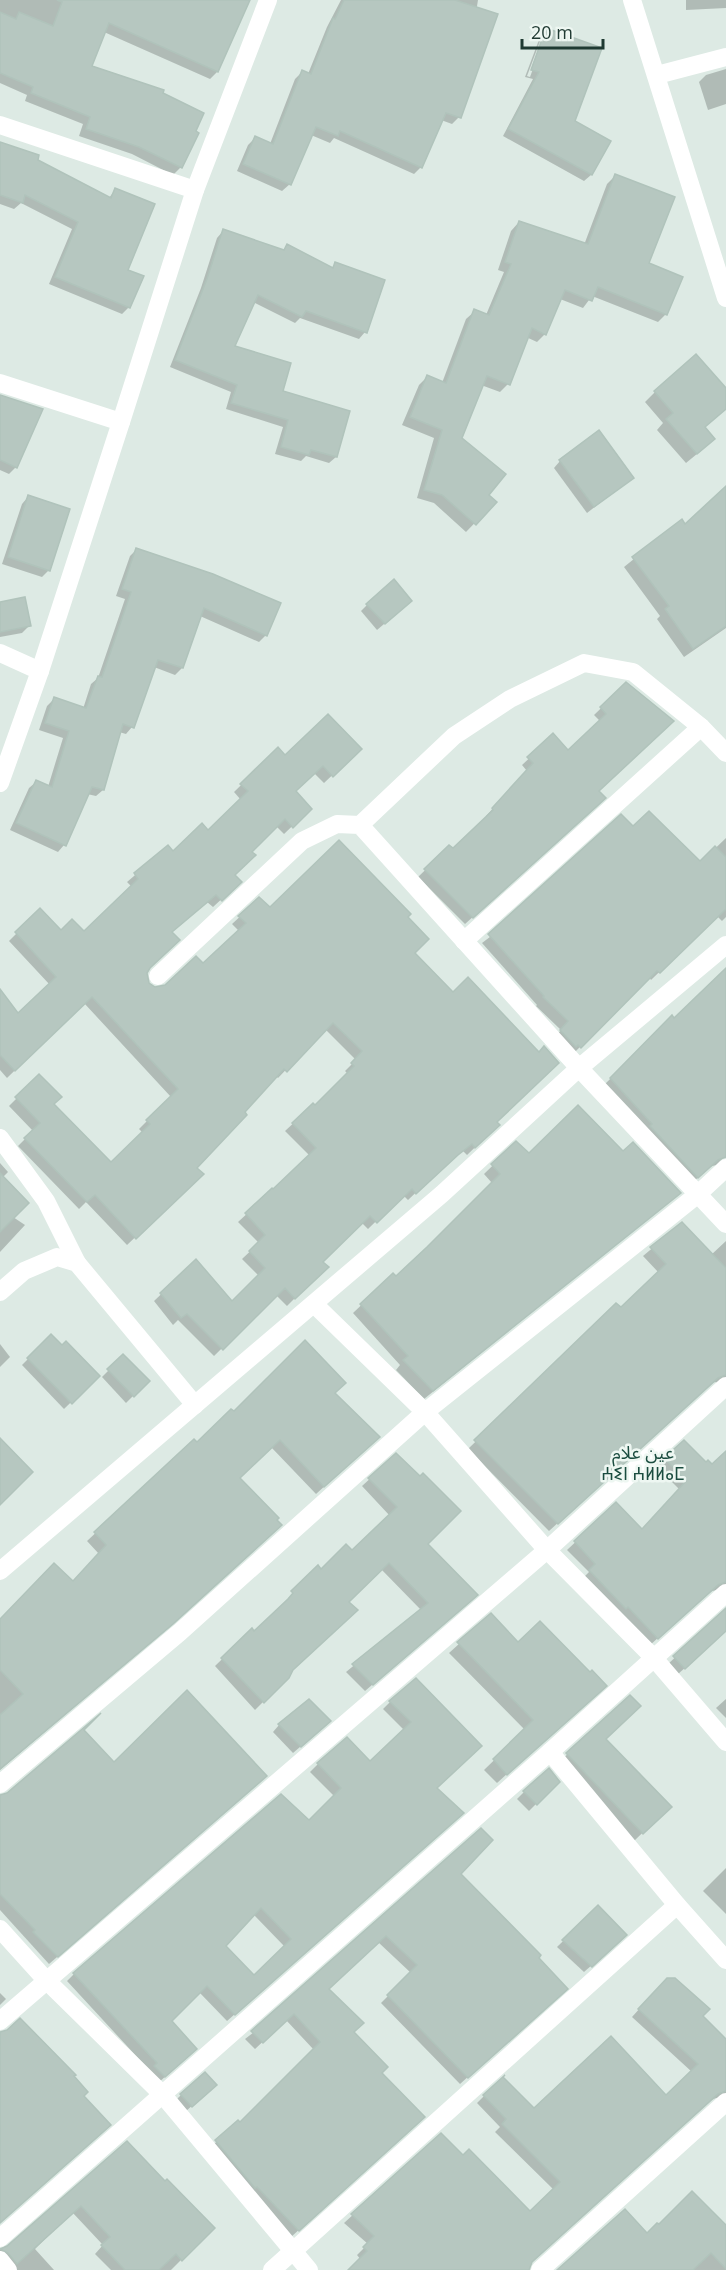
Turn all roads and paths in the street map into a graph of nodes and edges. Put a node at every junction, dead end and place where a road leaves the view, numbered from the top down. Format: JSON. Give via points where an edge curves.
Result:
{"nodes":[{"id":1,"x":268,"y":0,"type":"edge"},
{"id":2,"x":632,"y":0,"type":"edge"},
{"id":3,"x":726,"y":57,"type":"edge"},
{"id":4,"x":657,"y":75,"type":"junction"},
{"id":5,"x":0,"y":125,"type":"edge"},
{"id":6,"x":195,"y":190,"type":"junction"},
{"id":7,"x":726,"y":298,"type":"edge"},
{"id":8,"x":0,"y":383,"type":"edge"},
{"id":9,"x":121,"y":422,"type":"junction"},
{"id":10,"x":0,"y":653,"type":"edge"},
{"id":11,"x":40,"y":671,"type":"junction"},
{"id":12,"x":701,"y":727,"type":"junction"},
{"id":13,"x":726,"y":753,"type":"edge"},
{"id":14,"x":0,"y":783,"type":"edge"},
{"id":15,"x":360,"y":825,"type":"junction"},
{"id":16,"x":464,"y":941,"type":"junction"},
{"id":17,"x":726,"y":945,"type":"edge"},
{"id":18,"x":158,"y":976,"type":"dead end"},
{"id":19,"x":579,"y":1068,"type":"junction"},
{"id":20,"x":0,"y":1138,"type":"edge"},
{"id":21,"x":726,"y":1168,"type":"edge"},
{"id":22,"x":696,"y":1195,"type":"junction"},
{"id":23,"x":726,"y":1224,"type":"edge"},
{"id":24,"x":77,"y":1263,"type":"junction"},
{"id":25,"x":0,"y":1292,"type":"edge"},
{"id":26,"x":314,"y":1304,"type":"junction"},
{"id":27,"x":726,"y":1386,"type":"edge"},
{"id":28,"x":195,"y":1405,"type":"junction"},
{"id":29,"x":426,"y":1412,"type":"junction"},
{"id":30,"x":547,"y":1550,"type":"junction"},
{"id":31,"x":0,"y":1571,"type":"edge"},
{"id":32,"x":726,"y":1593,"type":"edge"},
{"id":33,"x":654,"y":1657,"type":"junction"},
{"id":34,"x":726,"y":1743,"type":"edge"},
{"id":35,"x":550,"y":1752,"type":"junction"},
{"id":36,"x":0,"y":1784,"type":"edge"},
{"id":37,"x":677,"y":1905,"type":"junction"},
{"id":38,"x":0,"y":1929,"type":"edge"},
{"id":39,"x":726,"y":1960,"type":"edge"},
{"id":40,"x":46,"y":1980,"type":"junction"},
{"id":41,"x":0,"y":2021,"type":"edge"},
{"id":42,"x":162,"y":2094,"type":"junction"},
{"id":43,"x":726,"y":2102,"type":"edge"},
{"id":44,"x":0,"y":2238,"type":"edge"},
{"id":45,"x":292,"y":2252,"type":"junction"},
{"id":46,"x":0,"y":2260,"type":"edge"},
{"id":47,"x":8,"y":2270,"type":"edge"},
{"id":48,"x":272,"y":2270,"type":"edge"},
{"id":49,"x":309,"y":2270,"type":"edge"},
{"id":50,"x":540,"y":2270,"type":"edge"}],
"edges":[{"from":1,"to":6,"type":"street"},
{"from":2,"to":4,"type":"street"},
{"from":3,"to":4,"type":"street"},
{"from":4,"to":7,"type":"street"},
{"from":5,"to":6,"type":"street"},
{"from":6,"to":9,"type":"street"},
{"from":8,"to":9,"type":"street"},
{"from":9,"to":11,"type":"street"},
{"from":10,"to":11,"type":"street"},
{"from":11,"to":14,"type":"street"},
{"from":12,"to":13,"type":"street"},
{"from":12,"to":15,"type":"street","via":[[633,672],[584,663],[510,699],[454,736]]},
{"from":12,"to":16,"type":"street"},
{"from":15,"to":16,"type":"street"},
{"from":15,"to":18,"type":"street","via":[[337,824],[302,841]]},
{"from":16,"to":19,"type":"street"},
{"from":17,"to":19,"type":"street"},
{"from":19,"to":22,"type":"street"},
{"from":19,"to":26,"type":"street"},
{"from":20,"to":24,"type":"street","via":[[46,1201]]},
{"from":21,"to":22,"type":"street"},
{"from":22,"to":23,"type":"street"},
{"from":22,"to":29,"type":"street"},
{"from":24,"to":25,"type":"street","via":[[57,1257],[24,1271]]},
{"from":24,"to":28,"type":"street"},
{"from":26,"to":28,"type":"street"},
{"from":26,"to":29,"type":"street"},
{"from":27,"to":30,"type":"street"},
{"from":28,"to":31,"type":"street"},
{"from":29,"to":30,"type":"street"},
{"from":29,"to":36,"type":"street","via":[[180,1632]]},
{"from":30,"to":33,"type":"street"},
{"from":30,"to":40,"type":"street"},
{"from":32,"to":33,"type":"street"},
{"from":33,"to":34,"type":"street"},
{"from":33,"to":35,"type":"street"},
{"from":35,"to":37,"type":"street"},
{"from":35,"to":42,"type":"street"},
{"from":37,"to":39,"type":"street"},
{"from":37,"to":45,"type":"street"},
{"from":38,"to":40,"type":"street"},
{"from":40,"to":41,"type":"street"},
{"from":40,"to":42,"type":"street"},
{"from":42,"to":44,"type":"street"},
{"from":42,"to":45,"type":"street"},
{"from":43,"to":50,"type":"street"},
{"from":45,"to":48,"type":"street"},
{"from":45,"to":49,"type":"street"},
{"from":46,"to":47,"type":"street"}]}
